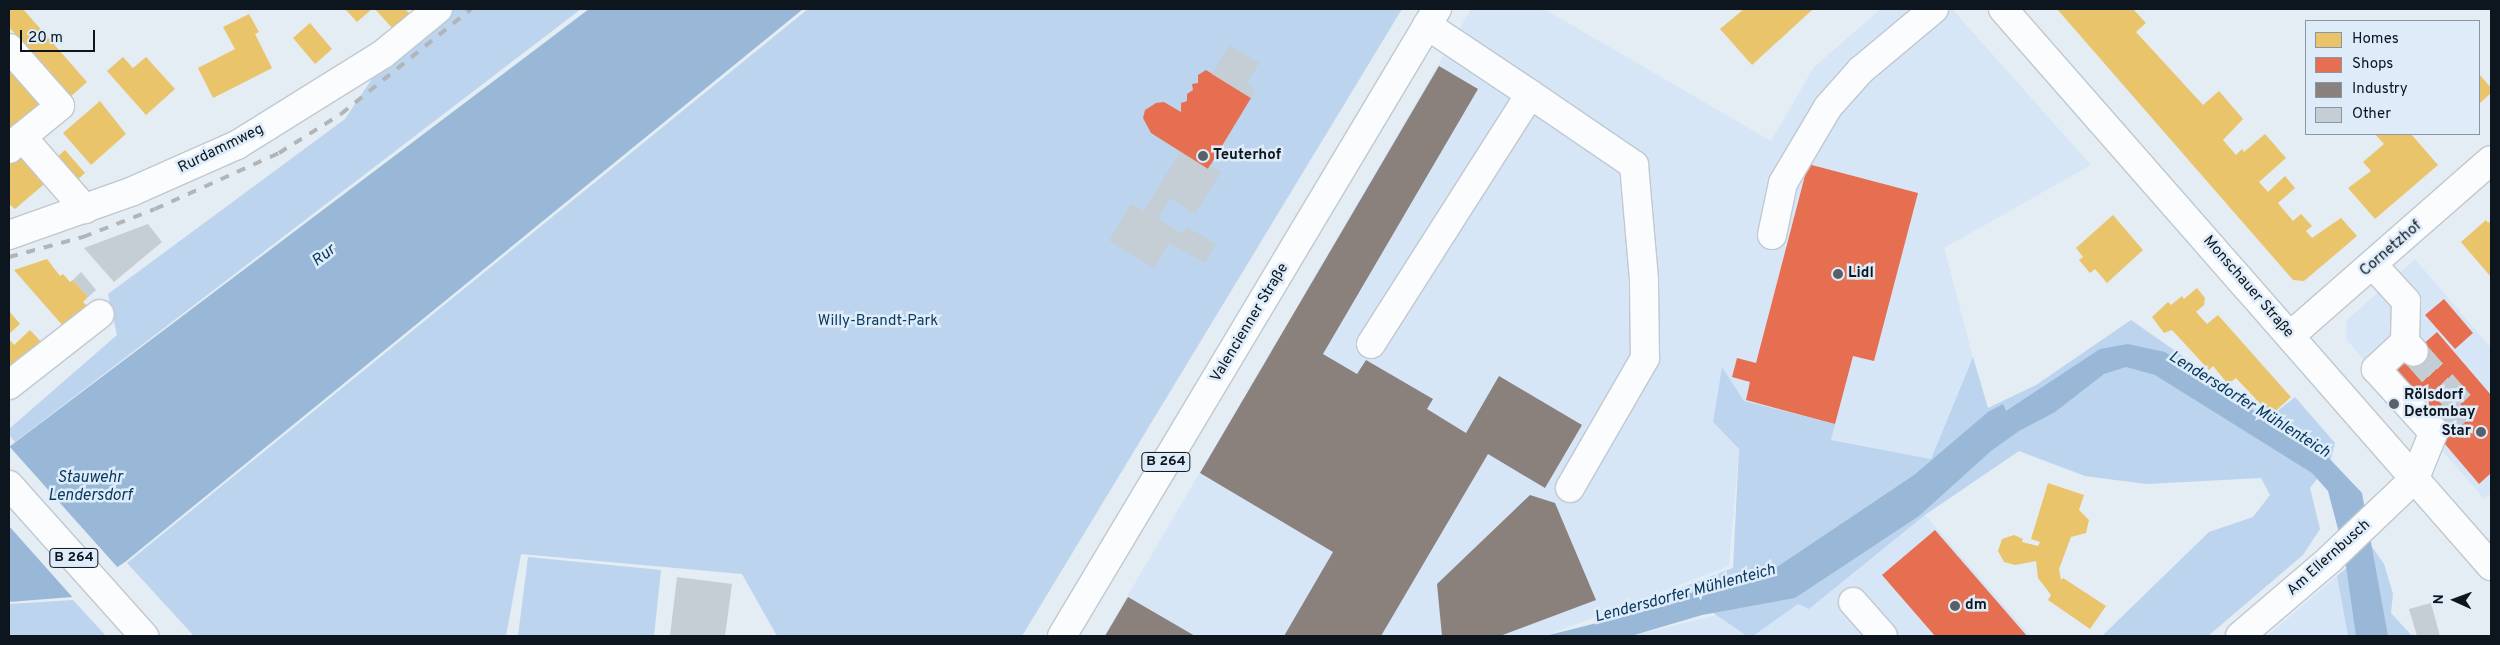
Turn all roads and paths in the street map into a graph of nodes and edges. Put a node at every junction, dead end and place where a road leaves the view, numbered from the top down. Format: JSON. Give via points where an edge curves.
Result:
{"nodes":[{"id":1,"x":438,"y":9,"type":"edge"},
{"id":2,"x":1934,"y":9,"type":"edge"},
{"id":3,"x":2003,"y":9,"type":"edge"},
{"id":4,"x":1432,"y":17,"type":"edge"},
{"id":5,"x":9,"y":48,"type":"edge"},
{"id":6,"x":1530,"y":94,"type":"junction"},
{"id":7,"x":16,"y":143,"type":"edge"},
{"id":8,"x":2491,"y":160,"type":"edge"},
{"id":9,"x":85,"y":208,"type":"junction"},
{"id":10,"x":9,"y":235,"type":"edge"},
{"id":11,"x":1772,"y":235,"type":"dead end"},
{"id":12,"x":2373,"y":265,"type":"junction"},
{"id":13,"x":100,"y":314,"type":"dead end"},
{"id":14,"x":2290,"y":336,"type":"junction"},
{"id":15,"x":1372,"y":344,"type":"dead end"},
{"id":16,"x":9,"y":385,"type":"edge"},
{"id":17,"x":2415,"y":478,"type":"junction"},
{"id":18,"x":9,"y":485,"type":"edge"},
{"id":19,"x":1570,"y":488,"type":"dead end"},
{"id":20,"x":2491,"y":566,"type":"edge"},
{"id":21,"x":1853,"y":602,"type":"dead end"},
{"id":22,"x":142,"y":634,"type":"edge"},
{"id":23,"x":1062,"y":636,"type":"edge"},
{"id":24,"x":1883,"y":636,"type":"edge"},
{"id":25,"x":2240,"y":636,"type":"edge"}],
"edges":[{"from":1,"to":9,"type":"street","name":"Rurdammweg","via":[[375,59],[237,145]]},
{"from":2,"to":11,"type":"street","via":[[1861,70],[1828,107],[1783,183]]},
{"from":3,"to":14,"type":"street","name":"Monschauer Straße"},
{"from":4,"to":6,"type":"street"},
{"from":4,"to":23,"type":"street","name":"Valencienner Straße","number":"B 264"},
{"from":5,"to":7,"type":"street","via":[[60,106]]},
{"from":6,"to":15,"type":"street"},
{"from":6,"to":19,"type":"street","via":[[1634,165],[1644,280],[1645,358]]},
{"from":7,"to":9,"type":"street"},
{"from":8,"to":12,"type":"street","name":"Cornetzhof"},
{"from":9,"to":10,"type":"street","name":"Rurdammweg"},
{"from":12,"to":14,"type":"street","name":"Cornetzhof"},
{"from":12,"to":17,"type":"street","via":[[2406,301],[2410,347],[2376,369],[2434,431]]},
{"from":13,"to":16,"type":"street"},
{"from":14,"to":17,"type":"street","name":"Monschauer Straße"},
{"from":17,"to":20,"type":"street","name":"Monschauer Straße"},
{"from":17,"to":25,"type":"street","name":"Am Ellernbusch","via":[[2330,559]]},
{"from":18,"to":22,"type":"street","number":"B 264"},
{"from":21,"to":24,"type":"street"}]}
